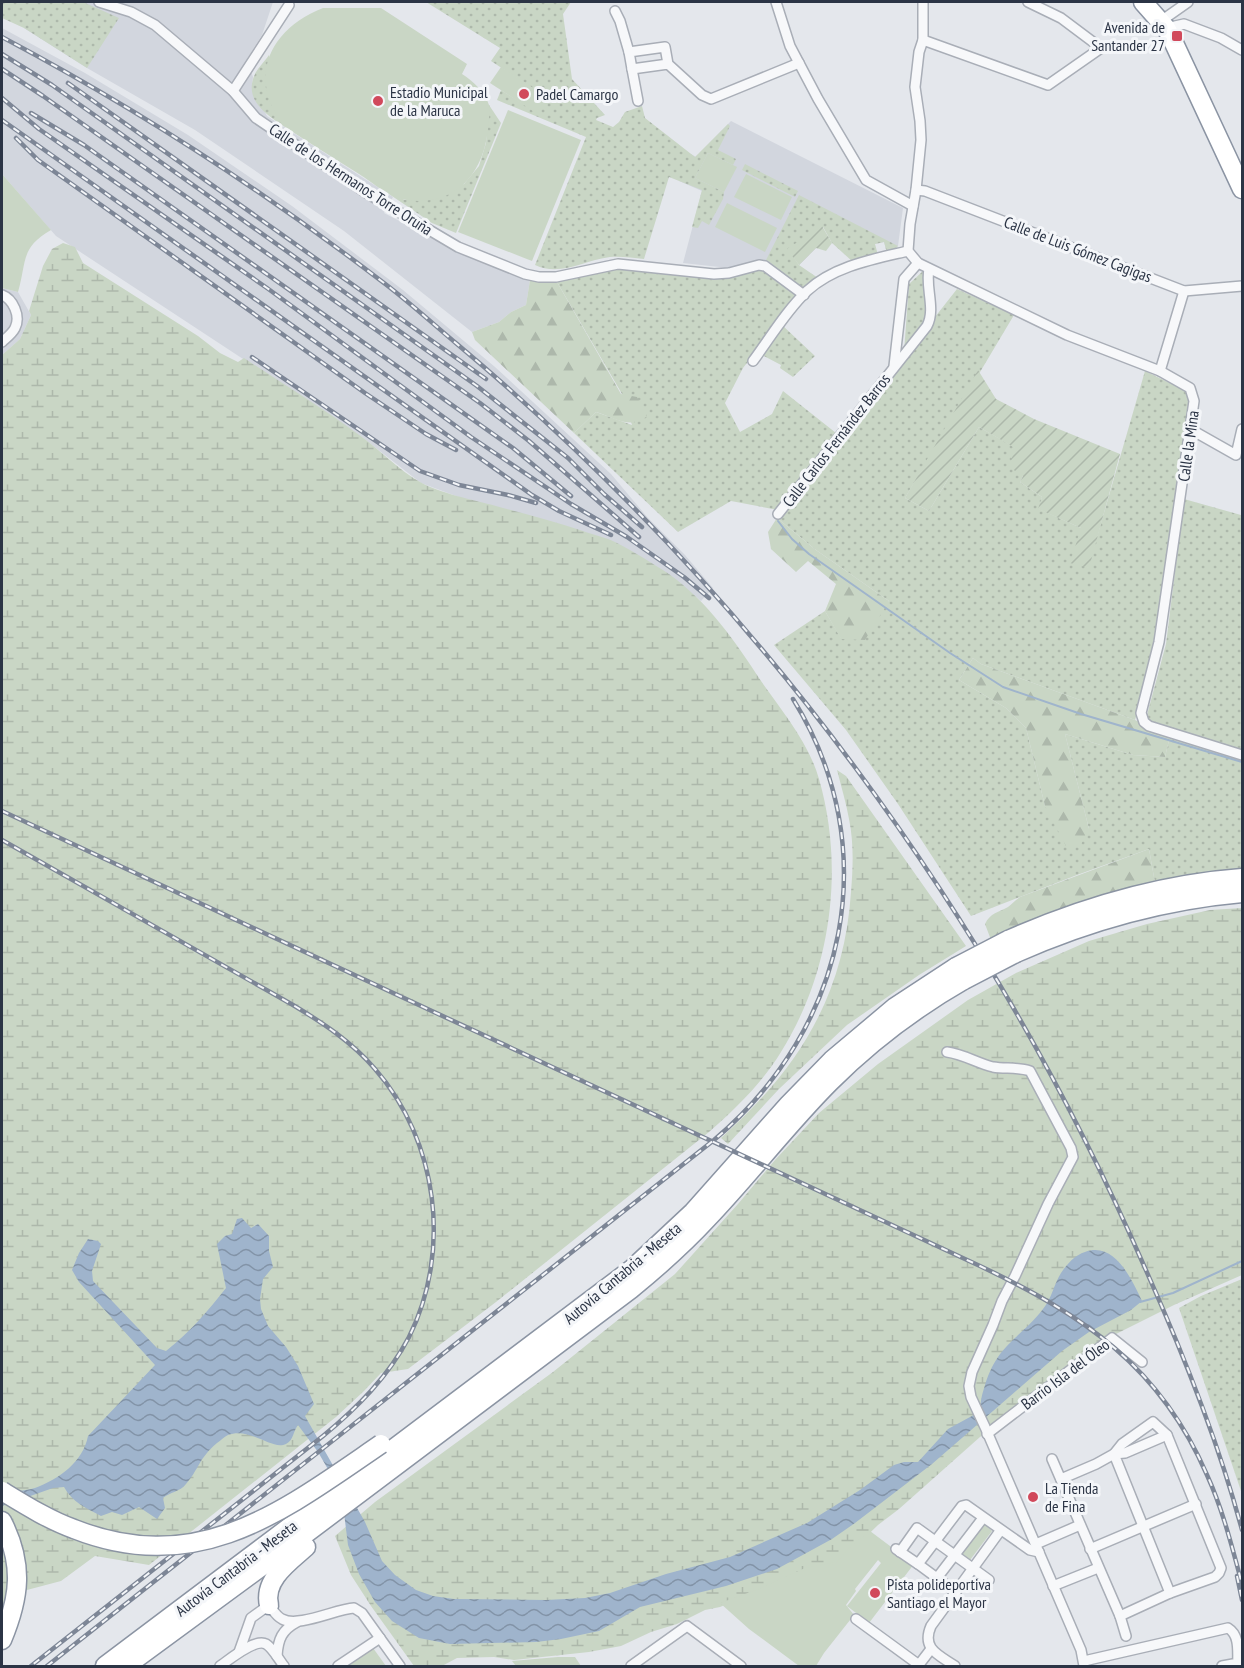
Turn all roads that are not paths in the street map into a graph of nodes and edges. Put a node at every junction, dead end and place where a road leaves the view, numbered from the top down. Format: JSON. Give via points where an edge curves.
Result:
{"nodes":[{"id":1,"x":99,"y":2,"type":"edge"},
{"id":2,"x":776,"y":2,"type":"edge"},
{"id":3,"x":923,"y":2,"type":"edge"},
{"id":4,"x":1028,"y":2,"type":"edge"},
{"id":5,"x":1143,"y":2,"type":"edge"},
{"id":6,"x":1188,"y":2,"type":"edge"},
{"id":7,"x":289,"y":5,"type":"dead end"},
{"id":8,"x":615,"y":11,"type":"dead end"},
{"id":9,"x":1163,"y":25,"type":"junction"},
{"id":10,"x":923,"y":40,"type":"junction"},
{"id":11,"x":1242,"y":51,"type":"edge"},
{"id":12,"x":629,"y":52,"type":"junction"},
{"id":13,"x":799,"y":63,"type":"junction"},
{"id":14,"x":668,"y":64,"type":"junction"},
{"id":15,"x":632,"y":69,"type":"junction"},
{"id":16,"x":233,"y":91,"type":"junction"},
{"id":17,"x":638,"y":101,"type":"dead end"},
{"id":18,"x":1242,"y":189,"type":"edge"},
{"id":19,"x":916,"y":190,"type":"junction"},
{"id":20,"x":913,"y":206,"type":"junction"},
{"id":21,"x":908,"y":251,"type":"junction"},
{"id":22,"x":918,"y":263,"type":"junction"},
{"id":23,"x":929,"y":269,"type":"junction"},
{"id":24,"x":1242,"y":286,"type":"edge"},
{"id":25,"x":1184,"y":291,"type":"junction"},
{"id":26,"x":2,"y":295,"type":"edge"},
{"id":27,"x":804,"y":295,"type":"junction"},
{"id":28,"x":2,"y":342,"type":"edge"},
{"id":29,"x":753,"y":360,"type":"dead end"},
{"id":30,"x":894,"y":366,"type":"junction"},
{"id":31,"x":1160,"y":371,"type":"junction"},
{"id":32,"x":1190,"y":429,"type":"junction"},
{"id":33,"x":1242,"y":429,"type":"edge"},
{"id":34,"x":778,"y":514,"type":"dead end"},
{"id":35,"x":1242,"y":755,"type":"edge"},
{"id":36,"x":1242,"y":878,"type":"edge"},
{"id":37,"x":1242,"y":893,"type":"edge"},
{"id":38,"x":1012,"y":946,"type":"junction"},
{"id":39,"x":960,"y":973,"type":"junction"},
{"id":40,"x":947,"y":1053,"type":"dead end"},
{"id":41,"x":663,"y":1242,"type":"junction"},
{"id":42,"x":1142,"y":1362,"type":"dead end"},
{"id":43,"x":986,"y":1430,"type":"junction"},
{"id":44,"x":1167,"y":1435,"type":"junction"},
{"id":45,"x":1114,"y":1454,"type":"junction"},
{"id":46,"x":1052,"y":1459,"type":"dead end"},
{"id":47,"x":1061,"y":1479,"type":"junction"},
{"id":48,"x":364,"y":1486,"type":"junction"},
{"id":49,"x":2,"y":1491,"type":"edge"},
{"id":50,"x":1196,"y":1504,"type":"junction"},
{"id":51,"x":332,"y":1511,"type":"junction"},
{"id":52,"x":983,"y":1518,"type":"junction"},
{"id":53,"x":2,"y":1521,"type":"edge"},
{"id":54,"x":1027,"y":1523,"type":"junction"},
{"id":55,"x":1080,"y":1525,"type":"junction"},
{"id":56,"x":1143,"y":1525,"type":"junction"},
{"id":57,"x":1000,"y":1531,"type":"junction"},
{"id":58,"x":936,"y":1541,"type":"junction"},
{"id":59,"x":1016,"y":1542,"type":"junction"},
{"id":60,"x":1038,"y":1548,"type":"junction"},
{"id":61,"x":1090,"y":1549,"type":"junction"},
{"id":62,"x":955,"y":1555,"type":"junction"},
{"id":63,"x":918,"y":1564,"type":"junction"},
{"id":64,"x":974,"y":1568,"type":"junction"},
{"id":65,"x":1098,"y":1568,"type":"junction"},
{"id":66,"x":937,"y":1578,"type":"junction"},
{"id":67,"x":989,"y":1580,"type":"dead end"},
{"id":68,"x":1053,"y":1586,"type":"junction"},
{"id":69,"x":235,"y":1587,"type":"junction"},
{"id":70,"x":957,"y":1592,"type":"junction"},
{"id":71,"x":1170,"y":1593,"type":"junction"},
{"id":72,"x":269,"y":1605,"type":"junction"},
{"id":73,"x":1120,"y":1616,"type":"junction"},
{"id":74,"x":856,"y":1619,"type":"dead end"},
{"id":75,"x":299,"y":1621,"type":"junction"},
{"id":76,"x":1126,"y":1636,"type":"dead end"},
{"id":77,"x":380,"y":1638,"type":"junction"},
{"id":78,"x":2,"y":1640,"type":"edge"},
{"id":79,"x":931,"y":1649,"type":"junction"},
{"id":80,"x":239,"y":1653,"type":"junction"},
{"id":81,"x":277,"y":1656,"type":"junction"},
{"id":82,"x":1084,"y":1664,"type":"edge"},
{"id":83,"x":735,"y":1665,"type":"edge"},
{"id":84,"x":1235,"y":1665,"type":"edge"},
{"id":85,"x":105,"y":1666,"type":"edge"},
{"id":86,"x":126,"y":1666,"type":"edge"},
{"id":87,"x":135,"y":1666,"type":"edge"},
{"id":88,"x":220,"y":1666,"type":"edge"},
{"id":89,"x":284,"y":1666,"type":"edge"},
{"id":90,"x":338,"y":1666,"type":"edge"},
{"id":91,"x":400,"y":1666,"type":"edge"},
{"id":92,"x":631,"y":1666,"type":"edge"},
{"id":93,"x":919,"y":1666,"type":"edge"},
{"id":94,"x":955,"y":1666,"type":"edge"},
{"id":95,"x":1222,"y":1666,"type":"edge"}],
"edges":[{"from":1,"to":16,"type":"street","name":"Calle de los Hermanos Torre Oruña","via":[[155,25]]},
{"from":2,"to":13,"type":"street"},
{"from":3,"to":10,"type":"street"},
{"from":4,"to":10,"type":"street","via":[[1061,18],[1101,48],[1048,85]]},
{"from":5,"to":9,"type":"highway"},
{"from":6,"to":9,"type":"street"},
{"from":7,"to":16,"type":"street"},
{"from":8,"to":12,"type":"street"},
{"from":9,"to":11,"type":"street","via":[[1184,24]]},
{"from":9,"to":18,"type":"highway"},
{"from":10,"to":19,"type":"street","via":[[915,87],[921,130]]},
{"from":12,"to":14,"type":"street","via":[[665,47]]},
{"from":12,"to":15,"type":"street"},
{"from":13,"to":14,"type":"street","via":[[711,99]]},
{"from":13,"to":20,"type":"street","via":[[866,180]]},
{"from":14,"to":15,"type":"street"},
{"from":15,"to":17,"type":"street"},
{"from":16,"to":27,"type":"street","name":"Calle de los Hermanos Torre Oruña","via":[[256,118],[365,192],[458,247],[525,274],[556,278],[618,264],[714,274],[759,265]]},
{"from":19,"to":20,"type":"street"},
{"from":19,"to":25,"type":"street","name":"Calle de Luis Gómez Cagigas"},
{"from":20,"to":21,"type":"street"},
{"from":21,"to":22,"type":"street","name":"Calle la Mina"},
{"from":21,"to":27,"type":"street","via":[[832,273]]},
{"from":22,"to":23,"type":"street","name":"Calle la Mina"},
{"from":22,"to":30,"type":"street","name":"Calle Carlos Fernández Barros","via":[[904,279]]},
{"from":23,"to":30,"type":"street","name":"Calle Carlos Fernández Barros","via":[[930,320]]},
{"from":23,"to":31,"type":"street","name":"Calle la Mina","via":[[1067,335]]},
{"from":24,"to":25,"type":"street","name":"Calle de Luis Gómez Cagigas"},
{"from":25,"to":31,"type":"street"},
{"from":26,"to":28,"type":"street","via":[[12,302],[17,321],[15,329]]},
{"from":27,"to":29,"type":"street"},
{"from":30,"to":34,"type":"street","name":"Calle Carlos Fernández Barros"},
{"from":31,"to":32,"type":"street","name":"Calle la Mina","via":[[1190,388],[1194,401]]},
{"from":32,"to":33,"type":"street","via":[[1236,455]]},
{"from":32,"to":35,"type":"street","name":"Calle la Mina","via":[[1159,642],[1141,713],[1149,726]]},
{"from":36,"to":38,"type":"highway","name":"Autovía Cantabria - Meseta","via":[[1176,886],[1116,900],[1057,919]]},
{"from":37,"to":38,"type":"highway","name":"Autovía Cantabria - Meseta","via":[[1171,903]]},
{"from":38,"to":39,"type":"highway","name":"Autovía Cantabria - Meseta","bridge":true},
{"from":39,"to":41,"type":"highway","name":"Autovía Cantabria - Meseta","via":[[895,1007],[832,1060]]},
{"from":39,"to":48,"type":"highway","name":"Autovía Cantabria - Meseta","via":[[845,1068],[663,1262],[499,1389]]},
{"from":40,"to":43,"type":"street","via":[[991,1066],[1030,1071],[1073,1157],[974,1364],[969,1386]]},
{"from":41,"to":48,"type":"highway","name":"Autovía Cantabria - Meseta"},
{"from":41,"to":49,"type":"highway","bridge":true,"via":[[381,1444],[269,1517],[235,1533],[190,1544],[142,1545],[94,1536],[42,1515]]},
{"from":42,"to":43,"type":"street","name":"Barrio Isla del Óleo","via":[[1112,1338]]},
{"from":43,"to":54,"type":"street"},
{"from":44,"to":45,"type":"street"},
{"from":44,"to":45,"type":"street","via":[[1153,1422]]},
{"from":44,"to":50,"type":"street"},
{"from":45,"to":47,"type":"street"},
{"from":45,"to":56,"type":"street"},
{"from":46,"to":47,"type":"street"},
{"from":47,"to":55,"type":"street"},
{"from":48,"to":51,"type":"highway"},
{"from":50,"to":56,"type":"street"},
{"from":50,"to":71,"type":"street","via":[[1220,1573]]},
{"from":51,"to":69,"type":"highway","name":"Autovía Cantabria - Meseta"},
{"from":51,"to":72,"type":"highway","via":[[277,1575],[268,1590]]},
{"from":51,"to":85,"type":"highway","name":"Autovía Cantabria - Meseta"},
{"from":52,"to":57,"type":"street"},
{"from":52,"to":58,"type":"street","via":[[962,1506]]},
{"from":52,"to":62,"type":"street"},
{"from":53,"to":78,"type":"highway","via":[[18,1572],[14,1605]]},
{"from":54,"to":59,"type":"street"},
{"from":54,"to":60,"type":"street"},
{"from":55,"to":60,"type":"street"},
{"from":55,"to":61,"type":"street"},
{"from":56,"to":61,"type":"street"},
{"from":56,"to":71,"type":"street"},
{"from":57,"to":59,"type":"street"},
{"from":57,"to":64,"type":"street"},
{"from":58,"to":62,"type":"street"},
{"from":58,"to":63,"type":"street"},
{"from":58,"to":63,"type":"street","via":[[917,1528],[898,1551]]},
{"from":59,"to":60,"type":"street","via":[[1030,1550]]},
{"from":60,"to":68,"type":"street"},
{"from":61,"to":65,"type":"street"},
{"from":62,"to":64,"type":"street"},
{"from":62,"to":66,"type":"street"},
{"from":63,"to":66,"type":"street"},
{"from":64,"to":67,"type":"street"},
{"from":64,"to":70,"type":"street"},
{"from":65,"to":68,"type":"street"},
{"from":65,"to":73,"type":"street"},
{"from":66,"to":70,"type":"street"},
{"from":68,"to":82,"type":"street"},
{"from":69,"to":86,"type":"highway","name":"Autovía Cantabria - Meseta"},
{"from":69,"to":87,"type":"highway"},
{"from":70,"to":79,"type":"street","via":[[930,1626],[927,1640]]},
{"from":71,"to":73,"type":"street"},
{"from":72,"to":75,"type":"street","via":[[282,1619]]},
{"from":72,"to":80,"type":"street","via":[[251,1618]]},
{"from":73,"to":76,"type":"street"},
{"from":74,"to":93,"type":"street"},
{"from":75,"to":77,"type":"street","via":[[356,1609]]},
{"from":75,"to":81,"type":"street","via":[[282,1633]]},
{"from":77,"to":90,"type":"street"},
{"from":77,"to":91,"type":"street"},
{"from":79,"to":93,"type":"street"},
{"from":79,"to":94,"type":"street"},
{"from":80,"to":81,"type":"street","via":[[265,1643]]},
{"from":80,"to":88,"type":"street"},
{"from":81,"to":89,"type":"street"},
{"from":82,"to":84,"type":"street","via":[[1228,1628],[1235,1635],[1238,1649]]},
{"from":83,"to":92,"type":"street","via":[[687,1626]]},
{"from":84,"to":95,"type":"street"}]}
